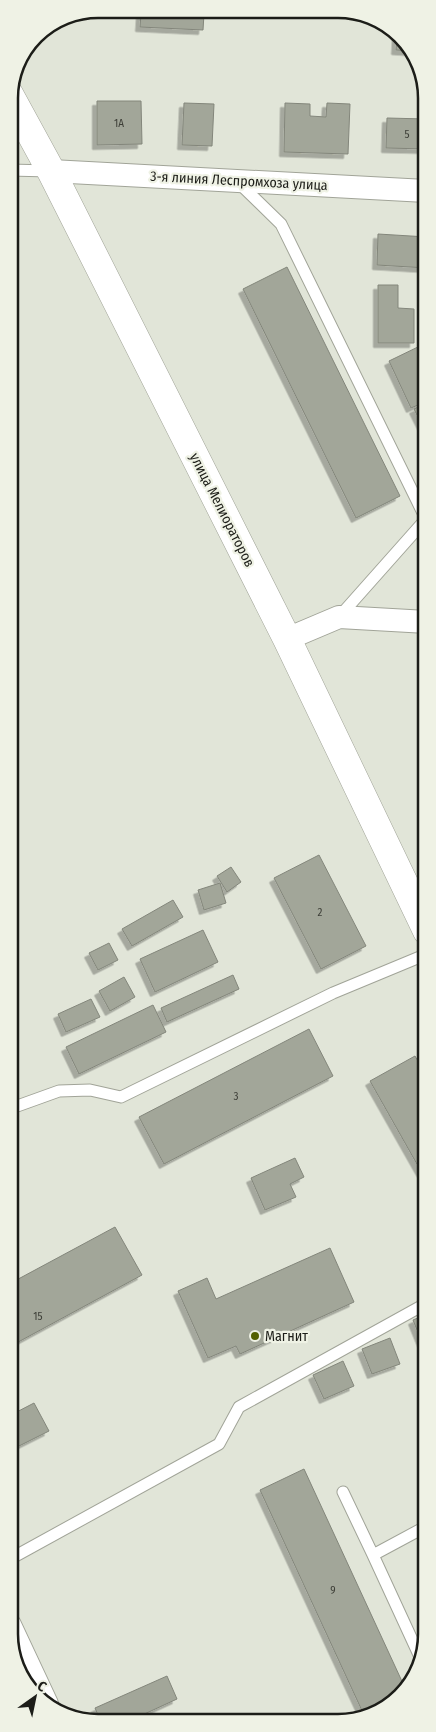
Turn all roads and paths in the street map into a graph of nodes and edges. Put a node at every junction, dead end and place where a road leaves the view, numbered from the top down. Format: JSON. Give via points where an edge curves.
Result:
{"nodes":[{"id":1,"x":18,"y":111,"type":"edge"},
{"id":2,"x":18,"y":170,"type":"edge"},
{"id":3,"x":50,"y":172,"type":"junction"},
{"id":4,"x":237,"y":181,"type":"junction"},
{"id":5,"x":418,"y":191,"type":"edge"},
{"id":6,"x":418,"y":503,"type":"edge"},
{"id":7,"x":418,"y":528,"type":"edge"},
{"id":8,"x":338,"y":617,"type":"junction"},
{"id":9,"x":418,"y":621,"type":"edge"},
{"id":10,"x":287,"y":639,"type":"junction"},
{"id":11,"x":418,"y":913,"type":"edge"},
{"id":12,"x":418,"y":958,"type":"edge"},
{"id":13,"x":18,"y":1106,"type":"edge"},
{"id":14,"x":418,"y":1308,"type":"edge"},
{"id":15,"x":343,"y":1492,"type":"dead end"},
{"id":16,"x":418,"y":1531,"type":"edge"},
{"id":17,"x":18,"y":1555,"type":"edge"},
{"id":18,"x":373,"y":1556,"type":"junction"},
{"id":19,"x":18,"y":1642,"type":"edge"},
{"id":20,"x":417,"y":1650,"type":"edge"},
{"id":21,"x":32,"y":1672,"type":"edge"}],
"edges":[{"from":1,"to":3,"type":"street","name":"улица Мелиораторов"},
{"from":2,"to":3,"type":"lane"},
{"from":3,"to":4,"type":"street","name":"3-я линия Леспромхоза улица"},
{"from":3,"to":10,"type":"street","name":"улица Мелиораторов"},
{"from":4,"to":5,"type":"street","name":"3-я линия Леспромхоза улица"},
{"from":4,"to":6,"type":"lane","via":[[282,224]]},
{"from":7,"to":8,"type":"lane"},
{"from":8,"to":9,"type":"street"},
{"from":8,"to":10,"type":"street"},
{"from":10,"to":11,"type":"street","name":"улица Мелиораторов"},
{"from":12,"to":13,"type":"lane","via":[[333,993],[121,1097],[90,1090],[60,1090]]},
{"from":14,"to":17,"type":"lane","via":[[239,1407],[219,1444]]},
{"from":15,"to":18,"type":"lane"},
{"from":16,"to":18,"type":"lane"},
{"from":18,"to":20,"type":"lane"},
{"from":19,"to":21,"type":"street"}]}
